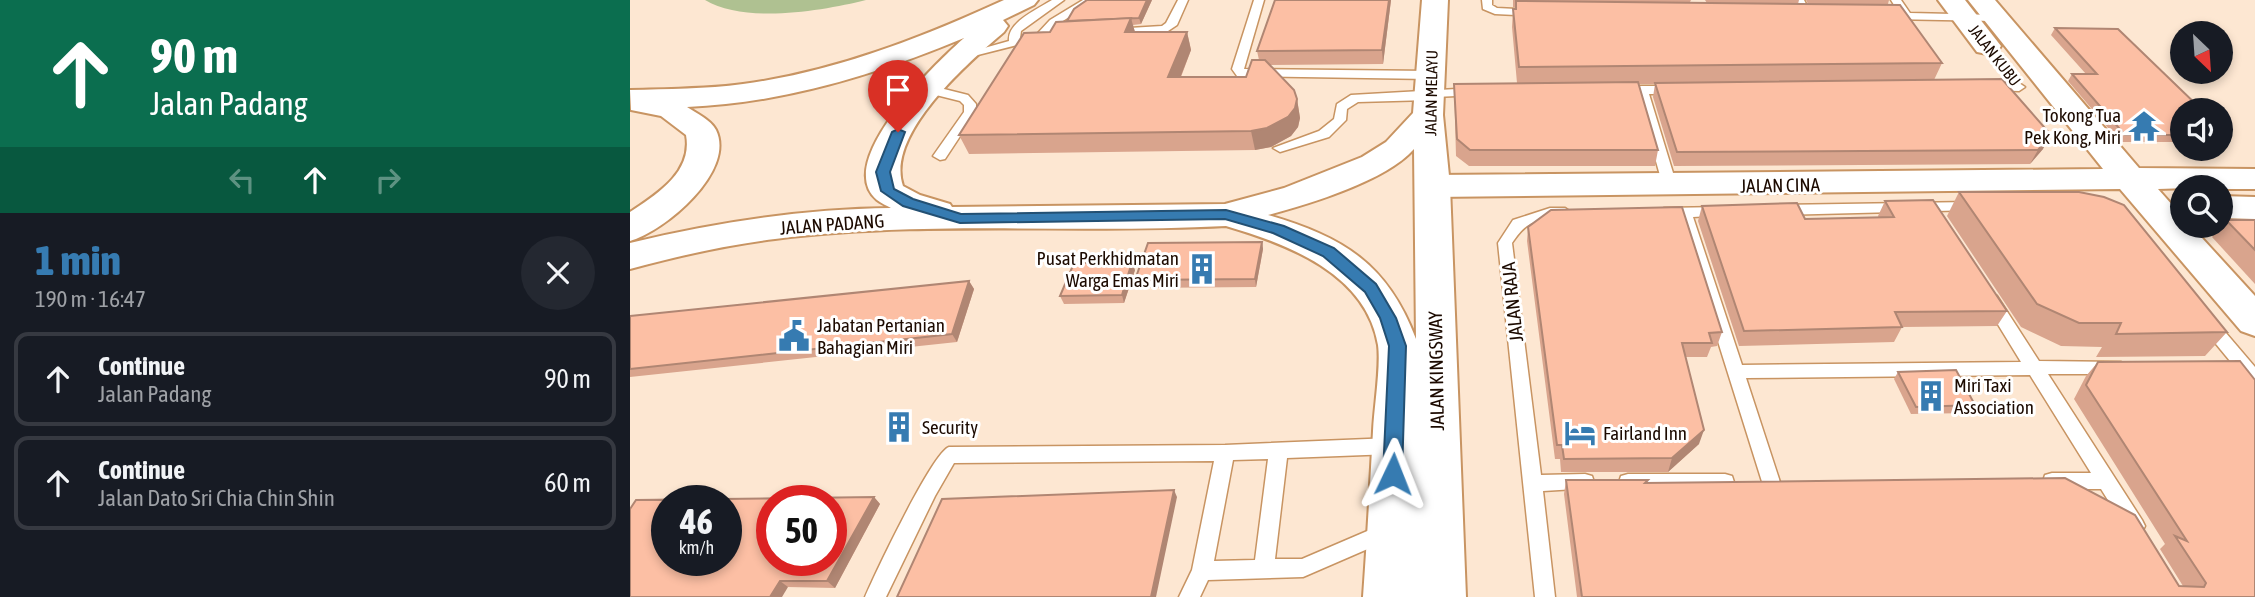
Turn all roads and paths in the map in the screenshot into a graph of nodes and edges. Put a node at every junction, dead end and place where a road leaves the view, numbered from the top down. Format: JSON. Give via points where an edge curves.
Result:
{"nodes":[{"id":1,"x":1025,"y":0,"type":"edge"},
{"id":2,"x":1059,"y":0,"type":"edge"},
{"id":3,"x":1091,"y":0,"type":"edge"},
{"id":4,"x":1183,"y":0,"type":"edge"},
{"id":5,"x":1259,"y":0,"type":"edge"},
{"id":6,"x":1435,"y":0,"type":"edge"},
{"id":7,"x":1487,"y":0,"type":"edge"},
{"id":8,"x":1799,"y":0,"type":"edge"},
{"id":9,"x":1896,"y":0,"type":"edge"},
{"id":10,"x":1973,"y":9,"type":"edge"},
{"id":11,"x":1548,"y":13,"type":"edge"},
{"id":12,"x":1794,"y":16,"type":"edge"},
{"id":13,"x":1807,"y":16,"type":"junction"},
{"id":14,"x":1820,"y":16,"type":"edge"},
{"id":15,"x":1882,"y":16,"type":"edge"},
{"id":16,"x":1907,"y":16,"type":"junction"},
{"id":17,"x":1104,"y":33,"type":"edge"},
{"id":18,"x":1065,"y":34,"type":"edge"},
{"id":19,"x":1041,"y":36,"type":"junction"},
{"id":20,"x":1015,"y":43,"type":"junction"},
{"id":21,"x":959,"y":56,"type":"junction"},
{"id":22,"x":848,"y":69,"type":"junction"},
{"id":23,"x":630,"y":80,"type":"edge"},
{"id":24,"x":2019,"y":86,"type":"junction"},
{"id":25,"x":1977,"y":87,"type":"edge"},
{"id":26,"x":928,"y":89,"type":"junction"},
{"id":27,"x":1642,"y":90,"type":"junction"},
{"id":28,"x":1684,"y":90,"type":"edge"},
{"id":29,"x":1602,"y":91,"type":"edge"},
{"id":30,"x":1482,"y":92,"type":"edge"},
{"id":31,"x":1429,"y":95,"type":"junction"},
{"id":32,"x":630,"y":100,"type":"edge"},
{"id":33,"x":1280,"y":148,"type":"dead end"},
{"id":34,"x":940,"y":156,"type":"dead end"},
{"id":35,"x":2094,"y":178,"type":"junction"},
{"id":36,"x":2127,"y":178,"type":"junction"},
{"id":37,"x":2255,"y":179,"type":"edge"},
{"id":38,"x":1433,"y":187,"type":"junction"},
{"id":39,"x":1922,"y":195,"type":"junction"},
{"id":40,"x":1827,"y":197,"type":"junction"},
{"id":41,"x":1678,"y":200,"type":"junction"},
{"id":42,"x":1982,"y":207,"type":"edge"},
{"id":43,"x":2233,"y":207,"type":"edge"},
{"id":44,"x":2255,"y":208,"type":"edge"},
{"id":45,"x":1739,"y":211,"type":"edge"},
{"id":46,"x":1766,"y":211,"type":"edge"},
{"id":47,"x":1577,"y":213,"type":"edge"},
{"id":48,"x":1644,"y":213,"type":"edge"},
{"id":49,"x":2170,"y":214,"type":"edge"},
{"id":50,"x":1226,"y":215,"type":"junction"},
{"id":51,"x":960,"y":218,"type":"junction"},
{"id":52,"x":2233,"y":226,"type":"edge"},
{"id":53,"x":630,"y":229,"type":"edge"},
{"id":54,"x":2255,"y":230,"type":"edge"},
{"id":55,"x":1946,"y":231,"type":"edge"},
{"id":56,"x":2189,"y":238,"type":"edge"},
{"id":57,"x":630,"y":256,"type":"edge"},
{"id":58,"x":1983,"y":288,"type":"edge"},
{"id":59,"x":2199,"y":313,"type":"edge"},
{"id":60,"x":2255,"y":321,"type":"edge"},
{"id":61,"x":2249,"y":364,"type":"edge"},
{"id":62,"x":2216,"y":365,"type":"edge"},
{"id":63,"x":2133,"y":366,"type":"edge"},
{"id":64,"x":2036,"y":368,"type":"junction"},
{"id":65,"x":1736,"y":372,"type":"junction"},
{"id":66,"x":2255,"y":379,"type":"edge"},
{"id":67,"x":1394,"y":446,"type":"junction"},
{"id":68,"x":1278,"y":452,"type":"junction"},
{"id":69,"x":1225,"y":453,"type":"junction"},
{"id":70,"x":2027,"y":481,"type":"edge"},
{"id":71,"x":2108,"y":481,"type":"junction"},
{"id":72,"x":1531,"y":483,"type":"junction"},
{"id":73,"x":1391,"y":530,"type":"junction"},
{"id":74,"x":2143,"y":539,"type":"edge"},
{"id":75,"x":1264,"y":570,"type":"junction"},
{"id":76,"x":1202,"y":571,"type":"junction"},
{"id":77,"x":875,"y":597,"type":"edge"},
{"id":78,"x":1189,"y":597,"type":"edge"},
{"id":79,"x":1389,"y":597,"type":"edge"},
{"id":80,"x":1440,"y":597,"type":"edge"},
{"id":81,"x":1545,"y":597,"type":"edge"}],
"edges":[{"from":1,"to":21,"type":"main road"},
{"from":1,"to":22,"type":"main road","via":[[948,35]]},
{"from":2,"to":20,"type":"lane","via":[[1017,29]]},
{"from":3,"to":19,"type":"lane"},
{"from":4,"to":17,"type":"lane","via":[[1171,25],[1164,29]]},
{"from":5,"to":31,"type":"lane","via":[[1238,69],[1241,73]]},
{"from":6,"to":31,"type":"main road","name":"JALAN MELAYU"},
{"from":7,"to":11,"type":"lane","via":[[1487,7],[1495,11]]},
{"from":8,"to":13,"type":"lane"},
{"from":9,"to":16,"type":"lane"},
{"from":10,"to":16,"type":"lane"},
{"from":10,"to":24,"type":"main road","name":"JALAN KUBU"},
{"from":10,"to":36,"type":"main road","name":"JALAN KUBU"},
{"from":12,"to":13,"type":"lane"},
{"from":13,"to":14,"type":"lane"},
{"from":15,"to":16,"type":"lane"},
{"from":18,"to":19,"type":"lane"},
{"from":19,"to":20,"type":"lane"},
{"from":20,"to":21,"type":"lane"},
{"from":21,"to":26,"type":"main road"},
{"from":22,"to":23,"type":"main road","via":[[735,83]]},
{"from":22,"to":32,"type":"main road","via":[[758,91]]},
{"from":24,"to":25,"type":"lane"},
{"from":24,"to":35,"type":"main road","name":"JALAN KUBU"},
{"from":26,"to":34,"type":"lane","via":[[964,98],[970,104]]},
{"from":26,"to":51,"type":"main road","via":[[898,132],[883,172],[888,191]]},
{"from":27,"to":28,"type":"lane"},
{"from":27,"to":29,"type":"lane"},
{"from":27,"to":41,"type":"lane"},
{"from":30,"to":31,"type":"lane"},
{"from":31,"to":33,"type":"lane","via":[[1355,98],[1341,107],[1340,120],[1324,134]]},
{"from":31,"to":38,"type":"main road","name":"JALAN MELAYU"},
{"from":31,"to":50,"type":"main road","name":"JALAN PADANG","via":[[1397,149],[1374,164],[1296,196]]},
{"from":32,"to":53,"type":"main road","via":[[670,109],[701,131],[704,153],[689,181],[661,209]]},
{"from":35,"to":36,"type":"main road","name":"JALAN CINA"},
{"from":35,"to":39,"type":"main road","name":"JALAN CINA"},
{"from":35,"to":49,"type":"main road","name":"JALAN KUBU"},
{"from":36,"to":37,"type":"main road","name":"JALAN CINA"},
{"from":36,"to":49,"type":"main road","name":"JALAN KUBU"},
{"from":38,"to":41,"type":"main road","name":"JALAN CINA"},
{"from":38,"to":80,"type":"main road","name":"JALAN KINGSWAY"},
{"from":39,"to":40,"type":"main road","name":"JALAN CINA"},
{"from":39,"to":42,"type":"lane"},
{"from":39,"to":55,"type":"lane"},
{"from":40,"to":41,"type":"main road","name":"JALAN CINA"},
{"from":40,"to":46,"type":"lane"},
{"from":41,"to":45,"type":"lane"},
{"from":41,"to":48,"type":"lane"},
{"from":41,"to":65,"type":"lane"},
{"from":43,"to":44,"type":"main road"},
{"from":47,"to":72,"type":"lane","name":"JALAN RAJA","via":[[1550,213],[1518,223],[1505,243]]},
{"from":50,"to":51,"type":"main road","name":"JALAN PADANG"},
{"from":50,"to":67,"type":"main road","name":"JALAN KINGSWAY","via":[[1279,229],[1328,252],[1370,288],[1398,346]]},
{"from":51,"to":57,"type":"main road","name":"JALAN PADANG","via":[[776,227]]},
{"from":52,"to":54,"type":"lane"},
{"from":56,"to":60,"type":"main road"},
{"from":58,"to":64,"type":"lane"},
{"from":59,"to":61,"type":"lane"},
{"from":61,"to":62,"type":"lane"},
{"from":61,"to":66,"type":"lane"},
{"from":63,"to":64,"type":"lane"},
{"from":64,"to":65,"type":"lane"},
{"from":64,"to":71,"type":"lane"},
{"from":65,"to":72,"type":"lane","via":[[1764,482]]},
{"from":67,"to":68,"type":"lane"},
{"from":67,"to":73,"type":"main road","name":"JALAN KINGSWAY"},
{"from":68,"to":69,"type":"lane"},
{"from":68,"to":75,"type":"lane"},
{"from":69,"to":76,"type":"lane"},
{"from":69,"to":77,"type":"lane","via":[[949,455]]},
{"from":70,"to":71,"type":"lane"},
{"from":71,"to":74,"type":"lane"},
{"from":72,"to":81,"type":"lane","name":"JALAN RAJA"},
{"from":73,"to":75,"type":"lane","via":[[1303,568]]},
{"from":73,"to":79,"type":"main road","name":"JALAN KINGSWAY"},
{"from":75,"to":76,"type":"lane"},
{"from":76,"to":78,"type":"lane"}]}
